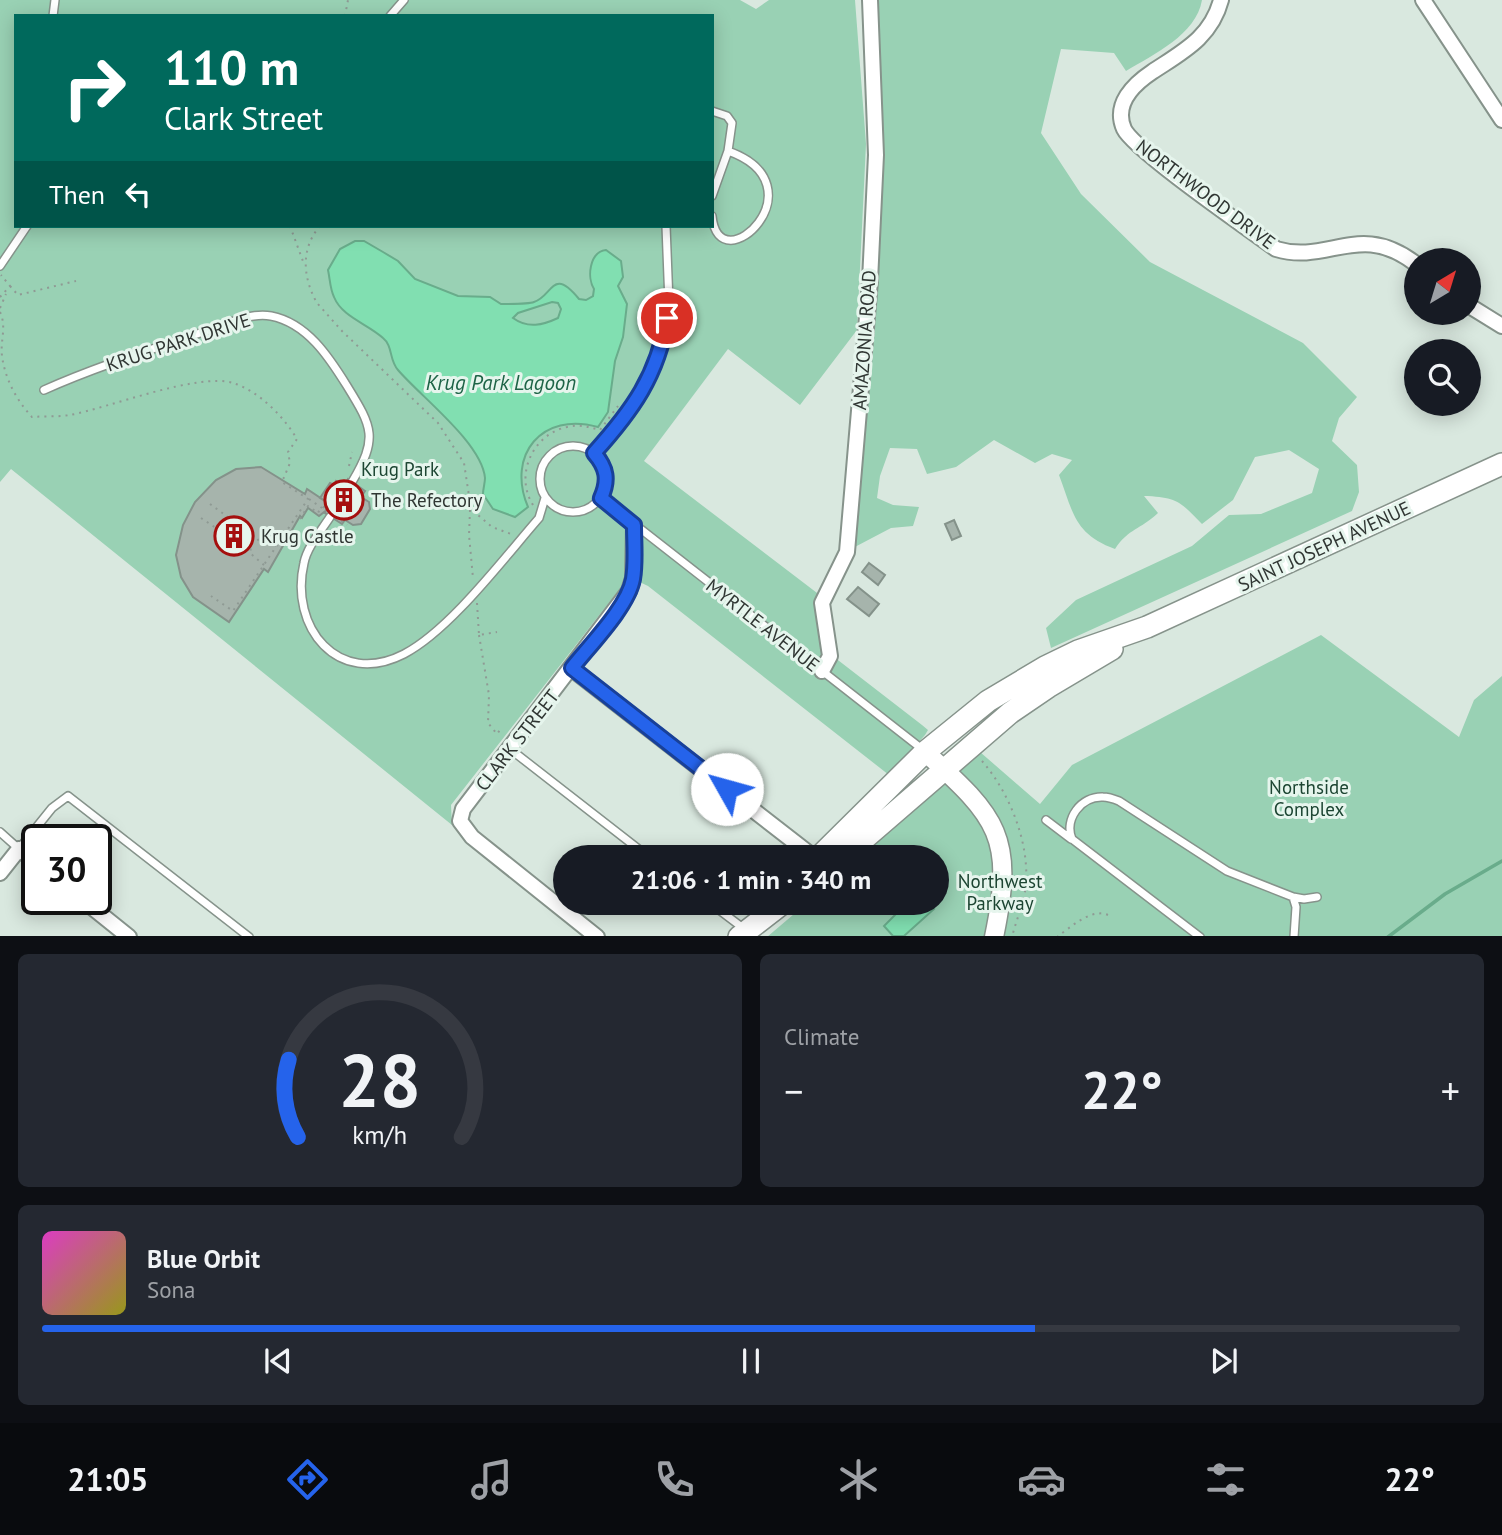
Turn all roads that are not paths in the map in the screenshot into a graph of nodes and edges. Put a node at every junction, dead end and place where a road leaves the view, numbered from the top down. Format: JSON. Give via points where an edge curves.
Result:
{"nodes":[{"id":1,"x":404,"y":0,"type":"edge"},
{"id":2,"x":870,"y":0,"type":"edge"},
{"id":3,"x":1221,"y":0,"type":"edge"},
{"id":4,"x":1423,"y":0,"type":"edge"},
{"id":5,"x":392,"y":14,"type":"edge"},
{"id":6,"x":714,"y":112,"type":"edge"},
{"id":7,"x":1502,"y":120,"type":"edge"},
{"id":8,"x":728,"y":151,"type":"junction"},
{"id":9,"x":714,"y":190,"type":"edge"},
{"id":10,"x":714,"y":221,"type":"edge"},
{"id":11,"x":26,"y":228,"type":"edge"},
{"id":12,"x":666,"y":228,"type":"edge"},
{"id":13,"x":1404,"y":255,"type":"edge"},
{"id":14,"x":0,"y":266,"type":"edge"},
{"id":15,"x":1481,"y":313,"type":"edge"},
{"id":16,"x":1502,"y":326,"type":"edge"},
{"id":17,"x":44,"y":390,"type":"dead end"},
{"id":18,"x":594,"y":453,"type":"junction"},
{"id":19,"x":1502,"y":464,"type":"edge"},
{"id":20,"x":352,"y":482,"type":"dead end"},
{"id":21,"x":545,"y":498,"type":"junction"},
{"id":22,"x":601,"y":498,"type":"junction"},
{"id":23,"x":330,"y":517,"type":"dead end"},
{"id":24,"x":634,"y":525,"type":"junction"},
{"id":25,"x":1147,"y":627,"type":"junction"},
{"id":26,"x":572,"y":668,"type":"junction"},
{"id":27,"x":822,"y":671,"type":"junction"},
{"id":28,"x":513,"y":746,"type":"junction"},
{"id":29,"x":925,"y":752,"type":"junction"},
{"id":30,"x":945,"y":770,"type":"junction"},
{"id":31,"x":1046,"y":820,"type":"dead end"},
{"id":32,"x":0,"y":832,"type":"edge"},
{"id":33,"x":1072,"y":839,"type":"junction"},
{"id":34,"x":634,"y":845,"type":"edge"},
{"id":35,"x":800,"y":845,"type":"edge"},
{"id":36,"x":830,"y":845,"type":"edge"},
{"id":37,"x":857,"y":845,"type":"edge"},
{"id":38,"x":19,"y":849,"type":"junction"},
{"id":39,"x":0,"y":873,"type":"edge"},
{"id":40,"x":1293,"y":897,"type":"junction"},
{"id":41,"x":1317,"y":897,"type":"dead end"},
{"id":42,"x":102,"y":915,"type":"edge"},
{"id":43,"x":721,"y":915,"type":"edge"},
{"id":44,"x":758,"y":915,"type":"edge"},
{"id":45,"x":766,"y":915,"type":"edge"},
{"id":46,"x":739,"y":934,"type":"edge"},
{"id":47,"x":129,"y":936,"type":"edge"},
{"id":48,"x":248,"y":936,"type":"edge"},
{"id":49,"x":597,"y":936,"type":"edge"},
{"id":50,"x":994,"y":936,"type":"edge"},
{"id":51,"x":1200,"y":936,"type":"edge"},
{"id":52,"x":1294,"y":936,"type":"edge"}],
"edges":[{"from":1,"to":5,"type":"lane"},
{"from":2,"to":27,"type":"street","name":"AMAZONIA ROAD","via":[[876,155],[869,294],[847,552],[822,603],[830,656]]},
{"from":3,"to":13,"type":"street","name":"NORTHWOOD DRIVE","via":[[1199,40],[1126,94],[1121,117],[1125,130],[1153,157],[1276,249],[1292,254],[1376,244]]},
{"from":4,"to":7,"type":"street"},
{"from":6,"to":8,"type":"lane","via":[[732,123]]},
{"from":8,"to":9,"type":"lane"},
{"from":8,"to":10,"type":"lane","via":[[746,159],[764,178],[766,208],[753,232],[741,240],[720,236]]},
{"from":11,"to":14,"type":"lane"},
{"from":12,"to":18,"type":"lane","via":[[669,303],[659,354],[628,416]]},
{"from":15,"to":16,"type":"street"},
{"from":17,"to":20,"type":"lane","name":"KRUG PARK DRIVE","via":[[146,350],[246,318],[270,315],[316,341],[367,419],[370,440],[366,458]]},
{"from":18,"to":21,"type":"lane","via":[[567,446],[550,454],[540,471]]},
{"from":18,"to":22,"type":"lane","via":[[607,474]]},
{"from":19,"to":25,"type":"main road","name":"SAINT JOSEPH AVENUE"},
{"from":21,"to":22,"type":"lane","via":[[567,512],[580,512]]},
{"from":21,"to":23,"type":"lane","via":[[539,518],[431,636],[402,655],[372,664],[332,654],[313,635],[307,620],[301,598],[304,560]]},
{"from":22,"to":24,"type":"lane","name":"MYRTLE AVENUE"},
{"from":24,"to":26,"type":"street","name":"CLARK STREET","via":[[629,591]]},
{"from":24,"to":27,"type":"lane","name":"MYRTLE AVENUE"},
{"from":25,"to":29,"type":"main road","name":"SAINT JOSEPH AVENUE","via":[[1045,667],[988,701]]},
{"from":25,"to":30,"type":"main road","name":"SAINT JOSEPH AVENUE","via":[[1029,700]]},
{"from":26,"to":28,"type":"street","name":"CLARK STREET"},
{"from":26,"to":35,"type":"street"},
{"from":27,"to":29,"type":"lane","name":"MYRTLE AVENUE"},
{"from":28,"to":34,"type":"lane"},
{"from":28,"to":49,"type":"street","name":"CLARK STREET","via":[[463,809],[460,821],[477,842]]},
{"from":29,"to":30,"type":"street"},
{"from":29,"to":36,"type":"main road","name":"SAINT JOSEPH AVENUE"},
{"from":30,"to":37,"type":"main road","name":"SAINT JOSEPH AVENUE"},
{"from":30,"to":50,"type":"street","via":[[981,806],[995,831],[1003,861],[1002,900]]},
{"from":31,"to":33,"type":"lane"},
{"from":32,"to":38,"type":"lane"},
{"from":33,"to":40,"type":"lane","via":[[1068,831],[1077,808],[1101,797],[1119,800],[1227,871]]},
{"from":33,"to":51,"type":"lane"},
{"from":38,"to":39,"type":"street"},
{"from":38,"to":48,"type":"lane","via":[[52,808],[68,796]]},
{"from":40,"to":41,"type":"lane"},
{"from":40,"to":52,"type":"lane"},
{"from":42,"to":47,"type":"street"},
{"from":43,"to":46,"type":"lane"},
{"from":44,"to":46,"type":"main road"},
{"from":45,"to":46,"type":"main road"}]}
